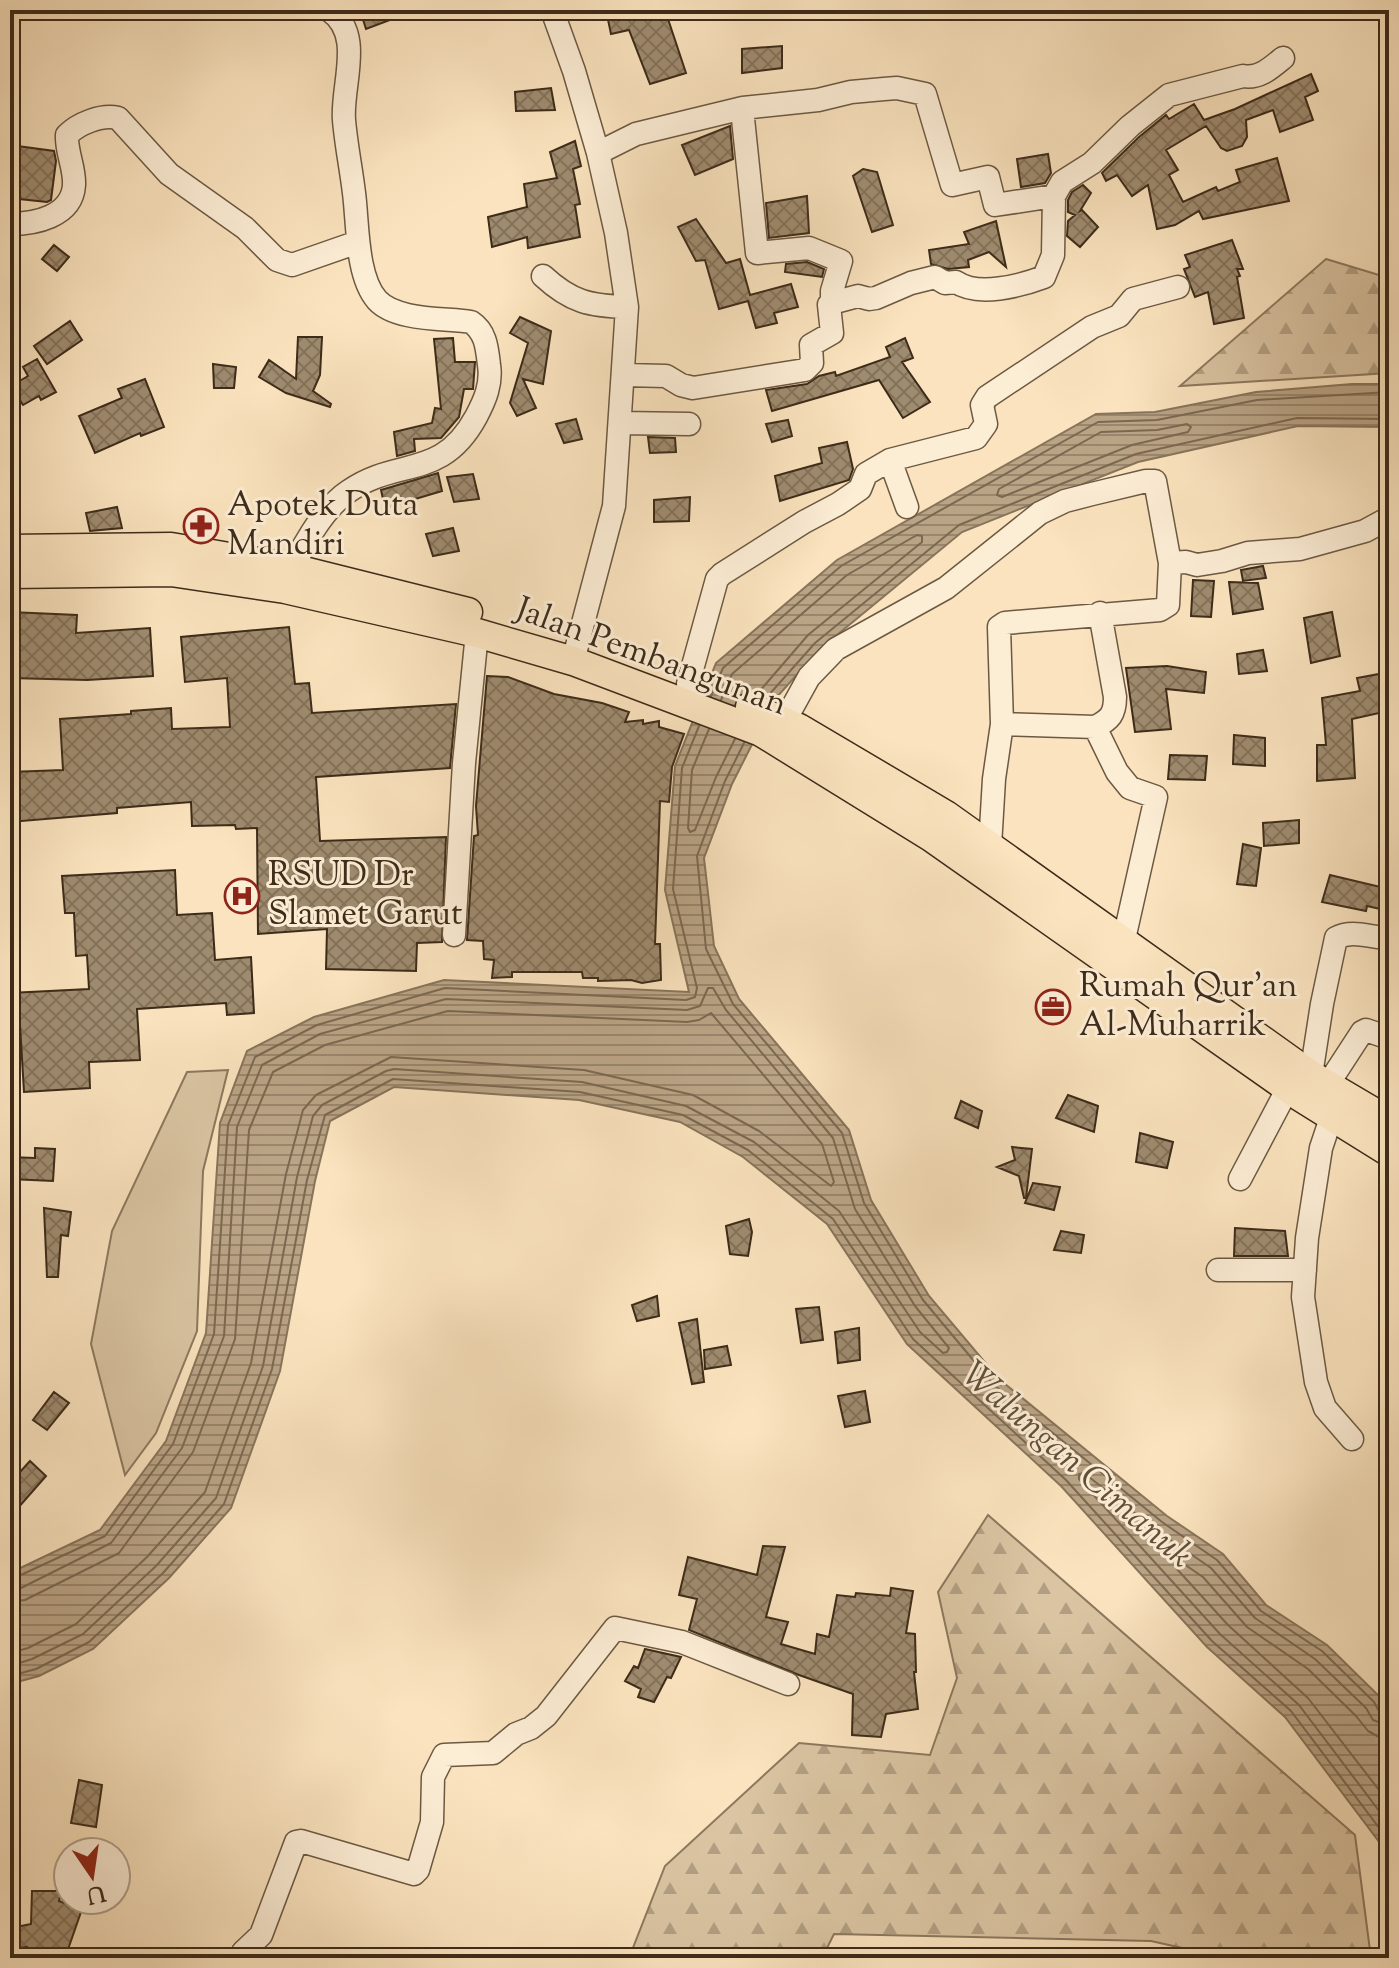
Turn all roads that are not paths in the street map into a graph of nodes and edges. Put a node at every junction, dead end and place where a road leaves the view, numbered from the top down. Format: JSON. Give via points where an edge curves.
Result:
{"nodes":[{"id":1,"x":329,"y":10,"type":"edge"},
{"id":2,"x":552,"y":10,"type":"edge"},
{"id":3,"x":1283,"y":58,"type":"dead end"},
{"id":4,"x":742,"y":109,"type":"junction"},
{"id":5,"x":598,"y":153,"type":"junction"},
{"id":6,"x":1054,"y":196,"type":"junction"},
{"id":7,"x":10,"y":224,"type":"edge"},
{"id":8,"x":358,"y":242,"type":"junction"},
{"id":9,"x":543,"y":276,"type":"dead end"},
{"id":10,"x":1178,"y":287,"type":"dead end"},
{"id":11,"x":832,"y":303,"type":"junction"},
{"id":12,"x":627,"y":307,"type":"junction"},
{"id":13,"x":624,"y":375,"type":"junction"},
{"id":14,"x":620,"y":423,"type":"junction"},
{"id":15,"x":689,"y":424,"type":"dead end"},
{"id":16,"x":890,"y":460,"type":"junction"},
{"id":17,"x":907,"y":507,"type":"dead end"},
{"id":18,"x":1389,"y":518,"type":"edge"},
{"id":19,"x":10,"y":549,"type":"edge"},
{"id":20,"x":1170,"y":563,"type":"junction"},
{"id":21,"x":10,"y":574,"type":"edge"},
{"id":22,"x":288,"y":578,"type":"junction"},
{"id":23,"x":1100,"y":613,"type":"junction"},
{"id":24,"x":477,"y":633,"type":"junction"},
{"id":25,"x":576,"y":653,"type":"junction"},
{"id":26,"x":695,"y":693,"type":"junction"},
{"id":27,"x":1002,"y":724,"type":"junction"},
{"id":28,"x":772,"y":726,"type":"junction"},
{"id":29,"x":1095,"y":727,"type":"junction"},
{"id":30,"x":990,"y":846,"type":"junction"},
{"id":31,"x":454,"y":935,"type":"dead end"},
{"id":32,"x":1389,"y":938,"type":"edge"},
{"id":33,"x":1124,"y":939,"type":"junction"},
{"id":34,"x":1389,"y":1038,"type":"edge"},
{"id":35,"x":1312,"y":1095,"type":"junction"},
{"id":36,"x":1386,"y":1132,"type":"edge"},
{"id":37,"x":1240,"y":1179,"type":"dead end"},
{"id":38,"x":1218,"y":1270,"type":"dead end"},
{"id":39,"x":1305,"y":1270,"type":"junction"},
{"id":40,"x":1352,"y":1439,"type":"dead end"},
{"id":41,"x":788,"y":1684,"type":"dead end"},
{"id":42,"x":242,"y":1958,"type":"edge"}],
"edges":[{"from":1,"to":8,"type":"street","via":[[337,15],[349,48],[343,117]]},
{"from":2,"to":5,"type":"street"},
{"from":3,"to":6,"type":"street","via":[[1251,77],[1169,95],[1092,163],[1062,182]]},
{"from":4,"to":5,"type":"street","via":[[636,134]]},
{"from":4,"to":6,"type":"street","via":[[884,89],[925,94],[952,185],[988,177],[995,205]]},
{"from":4,"to":11,"type":"street","via":[[757,253],[809,248],[841,261]]},
{"from":5,"to":12,"type":"street"},
{"from":6,"to":11,"type":"street","via":[[1053,255],[1044,277],[981,290],[935,277],[876,298],[858,296]]},
{"from":7,"to":8,"type":"street","via":[[47,219],[69,200],[74,187],[67,135],[112,117],[169,174],[245,228],[277,260],[292,265]]},
{"from":8,"to":22,"type":"street","via":[[377,301],[400,313],[471,322],[487,345],[491,379],[483,404],[454,449],[347,491],[305,542]]},
{"from":9,"to":12,"type":"street","via":[[574,300]]},
{"from":10,"to":16,"type":"street","via":[[1133,299],[1119,316],[1092,327],[987,397],[982,405],[986,424],[976,438]]},
{"from":11,"to":13,"type":"street","via":[[832,333],[811,345],[812,363],[805,370],[693,388],[666,376]]},
{"from":12,"to":13,"type":"street"},
{"from":13,"to":14,"type":"street"},
{"from":14,"to":15,"type":"street"},
{"from":14,"to":25,"type":"street","via":[[614,506]]},
{"from":16,"to":17,"type":"street"},
{"from":16,"to":26,"type":"street","via":[[866,474],[860,489],[717,579]]},
{"from":18,"to":20,"type":"street","via":[[1365,531],[1300,549],[1248,553],[1197,565]]},
{"from":19,"to":22,"type":"main road","name":"Jalan Pembangunan","via":[[171,547]]},
{"from":20,"to":23,"type":"street","via":[[1165,609]]},
{"from":20,"to":28,"type":"street","via":[[1155,481],[1065,501],[1040,513],[946,588],[836,649]]},
{"from":21,"to":22,"type":"main road","name":"Jalan Pembangunan","via":[[171,572]]},
{"from":22,"to":24,"type":"main road","name":"Jalan Pembangunan"},
{"from":22,"to":25,"type":"main road","name":"Jalan Pembangunan","via":[[479,615]]},
{"from":23,"to":27,"type":"street","via":[[999,627]]},
{"from":23,"to":29,"type":"street","via":[[1115,710]]},
{"from":24,"to":25,"type":"main road","name":"Jalan Pembangunan"},
{"from":24,"to":31,"type":"street"},
{"from":25,"to":26,"type":"main road","name":"Jalan Pembangunan"},
{"from":26,"to":28,"type":"main road","name":"Jalan Pembangunan"},
{"from":27,"to":29,"type":"street"},
{"from":27,"to":30,"type":"street"},
{"from":28,"to":30,"type":"main road","name":"Jalan Pembangunan","via":[[946,815]]},
{"from":28,"to":35,"type":"main road","name":"Jalan Pembangunan"},
{"from":29,"to":33,"type":"street","via":[[1130,788],[1156,797]]},
{"from":30,"to":33,"type":"main road","name":"Jalan Pembangunan"},
{"from":32,"to":35,"type":"street","via":[[1354,933],[1336,938]]},
{"from":33,"to":35,"type":"main road","name":"Jalan Pembangunan"},
{"from":34,"to":35,"type":"street","via":[[1362,1032]]},
{"from":35,"to":36,"type":"main road","name":"Jalan Pembangunan"},
{"from":35,"to":37,"type":"street"},
{"from":35,"to":39,"type":"street","via":[[1321,1148]]},
{"from":38,"to":39,"type":"street"},
{"from":39,"to":40,"type":"street","via":[[1303,1297],[1316,1382],[1325,1408]]},
{"from":41,"to":42,"type":"street","via":[[682,1642],[615,1628],[531,1728],[493,1753],[444,1755],[433,1777],[432,1822],[414,1874],[296,1842],[261,1935]]}]}
